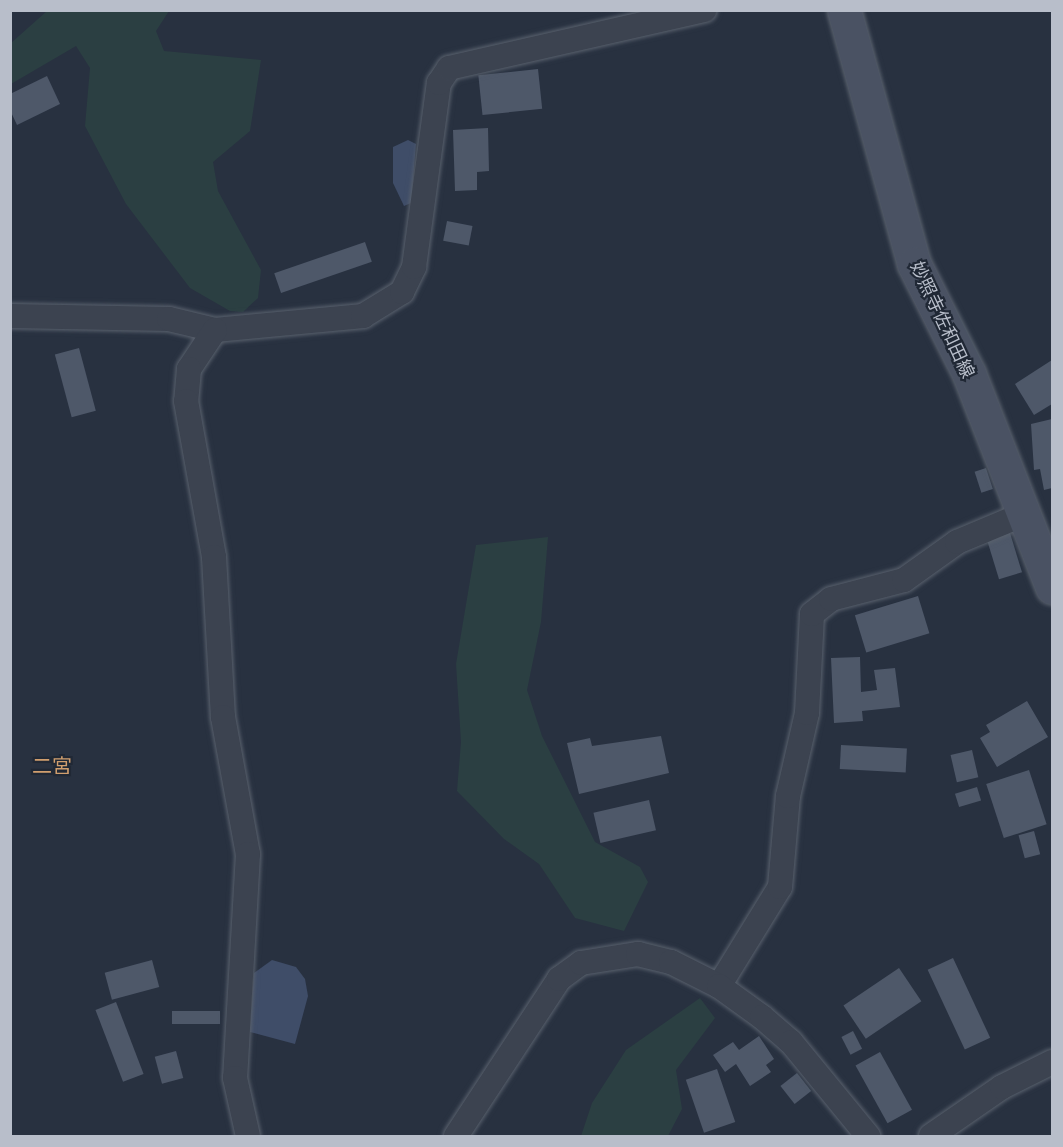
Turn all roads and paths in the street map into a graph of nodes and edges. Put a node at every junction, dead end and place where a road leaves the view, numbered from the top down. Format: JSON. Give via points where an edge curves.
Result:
{"nodes":[{"id":1,"x":705,"y":10,"type":"edge"},
{"id":2,"x":844,"y":10,"type":"edge"},
{"id":3,"x":10,"y":316,"type":"edge"},
{"id":4,"x":215,"y":330,"type":"junction"},
{"id":5,"x":1024,"y":514,"type":"junction"},
{"id":6,"x":1053,"y":588,"type":"edge"},
{"id":7,"x":719,"y":986,"type":"junction"},
{"id":8,"x":1053,"y":1062,"type":"edge"},
{"id":9,"x":248,"y":1137,"type":"edge"},
{"id":10,"x":456,"y":1137,"type":"edge"},
{"id":11,"x":868,"y":1137,"type":"edge"},
{"id":12,"x":931,"y":1137,"type":"edge"}],
"edges":[{"from":1,"to":4,"type":"street","via":[[449,68],[439,83],[414,267],[402,292],[363,316]]},
{"from":2,"to":5,"type":"main road","name":"妙照寺佐和田線","via":[[914,264],[969,374]]},
{"from":3,"to":4,"type":"street","via":[[169,319]]},
{"from":4,"to":9,"type":"street","via":[[189,369],[186,401],[214,557],[223,717],[248,854],[234,1078]]},
{"from":5,"to":6,"type":"main road","name":"妙照寺佐和田線"},
{"from":5,"to":7,"type":"street","via":[[957,542],[904,580],[831,599],[812,614],[807,713],[788,796],[780,887]]},
{"from":7,"to":10,"type":"street","via":[[671,962],[638,954],[581,963],[559,979]]},
{"from":7,"to":11,"type":"street","via":[[791,1042]]},
{"from":8,"to":12,"type":"street","via":[[1002,1087]]}]}
